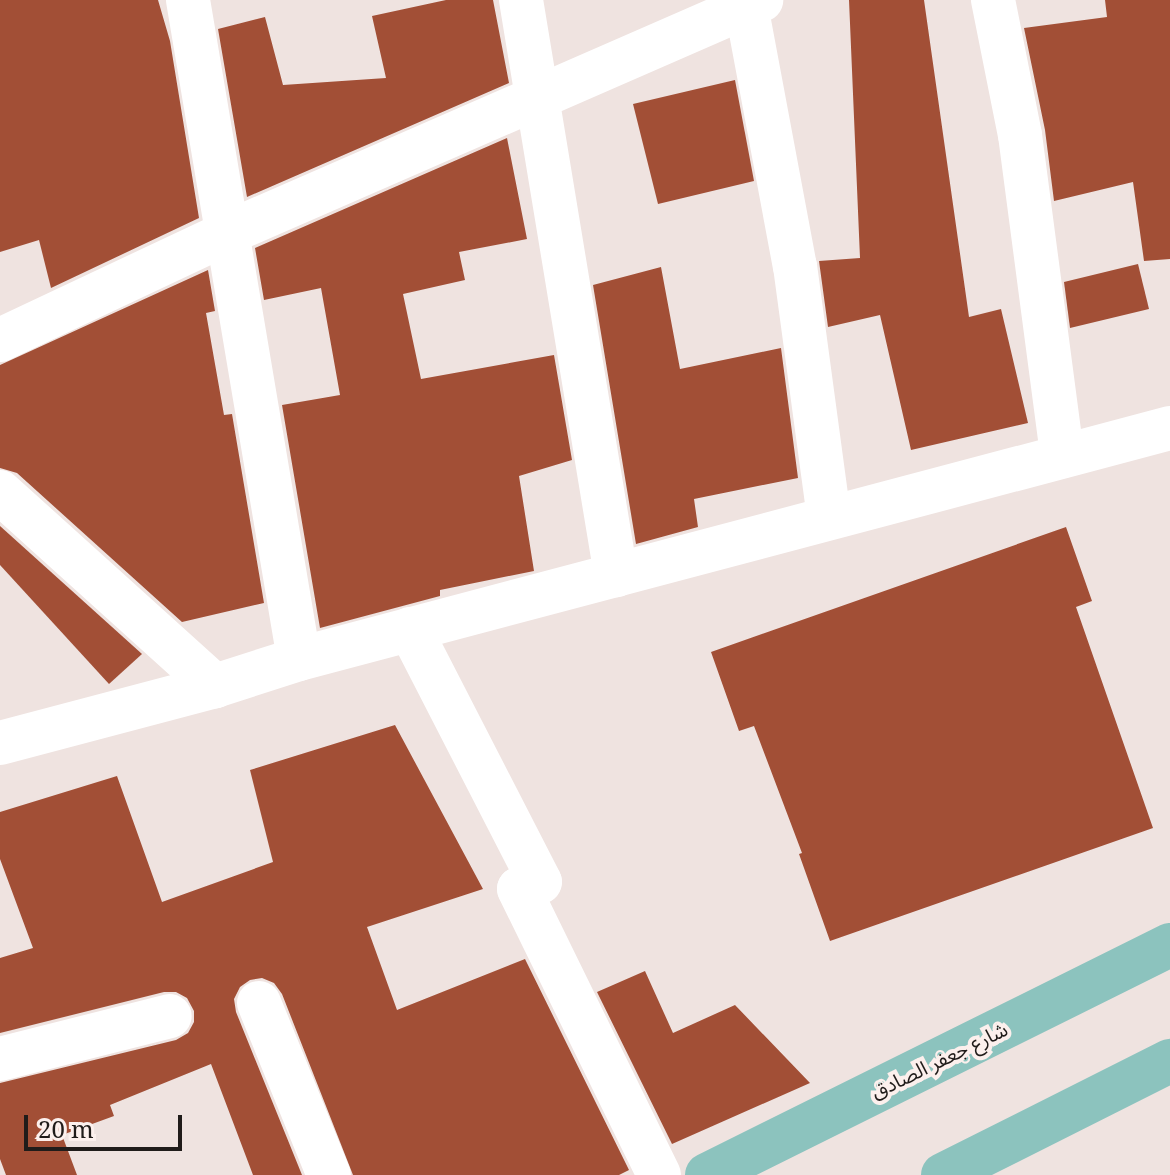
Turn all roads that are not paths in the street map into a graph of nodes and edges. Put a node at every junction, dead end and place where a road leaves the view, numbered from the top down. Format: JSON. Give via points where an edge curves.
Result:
{"nodes":[{"id":1,"x":188,"y":0,"type":"edge"},
{"id":2,"x":521,"y":0,"type":"edge"},
{"id":3,"x":993,"y":0,"type":"edge"},
{"id":4,"x":751,"y":2,"type":"edge"},
{"id":5,"x":539,"y":97,"type":"junction"},
{"id":6,"x":227,"y":233,"type":"junction"},
{"id":7,"x":0,"y":340,"type":"edge"},
{"id":8,"x":1170,"y":428,"type":"edge"},
{"id":9,"x":1062,"y":456,"type":"junction"},
{"id":10,"x":0,"y":492,"type":"edge"},
{"id":11,"x":829,"y":518,"type":"junction"},
{"id":12,"x":616,"y":575,"type":"junction"},
{"id":13,"x":410,"y":629,"type":"junction"},
{"id":14,"x":299,"y":659,"type":"junction"},
{"id":15,"x":215,"y":686,"type":"junction"},
{"id":16,"x":0,"y":743,"type":"edge"},
{"id":17,"x":1170,"y":945,"type":"edge"},
{"id":18,"x":259,"y":1003,"type":"dead end"},
{"id":19,"x":170,"y":1016,"type":"dead end"},
{"id":20,"x":0,"y":1059,"type":"edge"},
{"id":21,"x":1170,"y":1061,"type":"edge"},
{"id":22,"x":329,"y":1175,"type":"edge"},
{"id":23,"x":659,"y":1175,"type":"edge"},
{"id":24,"x":707,"y":1175,"type":"edge"},
{"id":25,"x":943,"y":1175,"type":"edge"}],
"edges":[{"from":1,"to":6,"type":"street"},
{"from":2,"to":5,"type":"street"},
{"from":3,"to":9,"type":"street","via":[[1020,135]]},
{"from":4,"to":5,"type":"street"},
{"from":4,"to":11,"type":"street","via":[[795,266]]},
{"from":5,"to":6,"type":"street"},
{"from":5,"to":12,"type":"street"},
{"from":6,"to":7,"type":"street"},
{"from":6,"to":14,"type":"street"},
{"from":8,"to":9,"type":"street"},
{"from":9,"to":11,"type":"street"},
{"from":10,"to":15,"type":"street"},
{"from":11,"to":12,"type":"street"},
{"from":12,"to":13,"type":"street"},
{"from":13,"to":14,"type":"street"},
{"from":13,"to":23,"type":"street","via":[[540,882],[519,889]]},
{"from":14,"to":15,"type":"street"},
{"from":15,"to":16,"type":"street"},
{"from":17,"to":24,"type":"main road","name":"شارع جعفر الصادق"},
{"from":18,"to":22,"type":"street"},
{"from":19,"to":20,"type":"street"},
{"from":21,"to":25,"type":"main road"}]}
